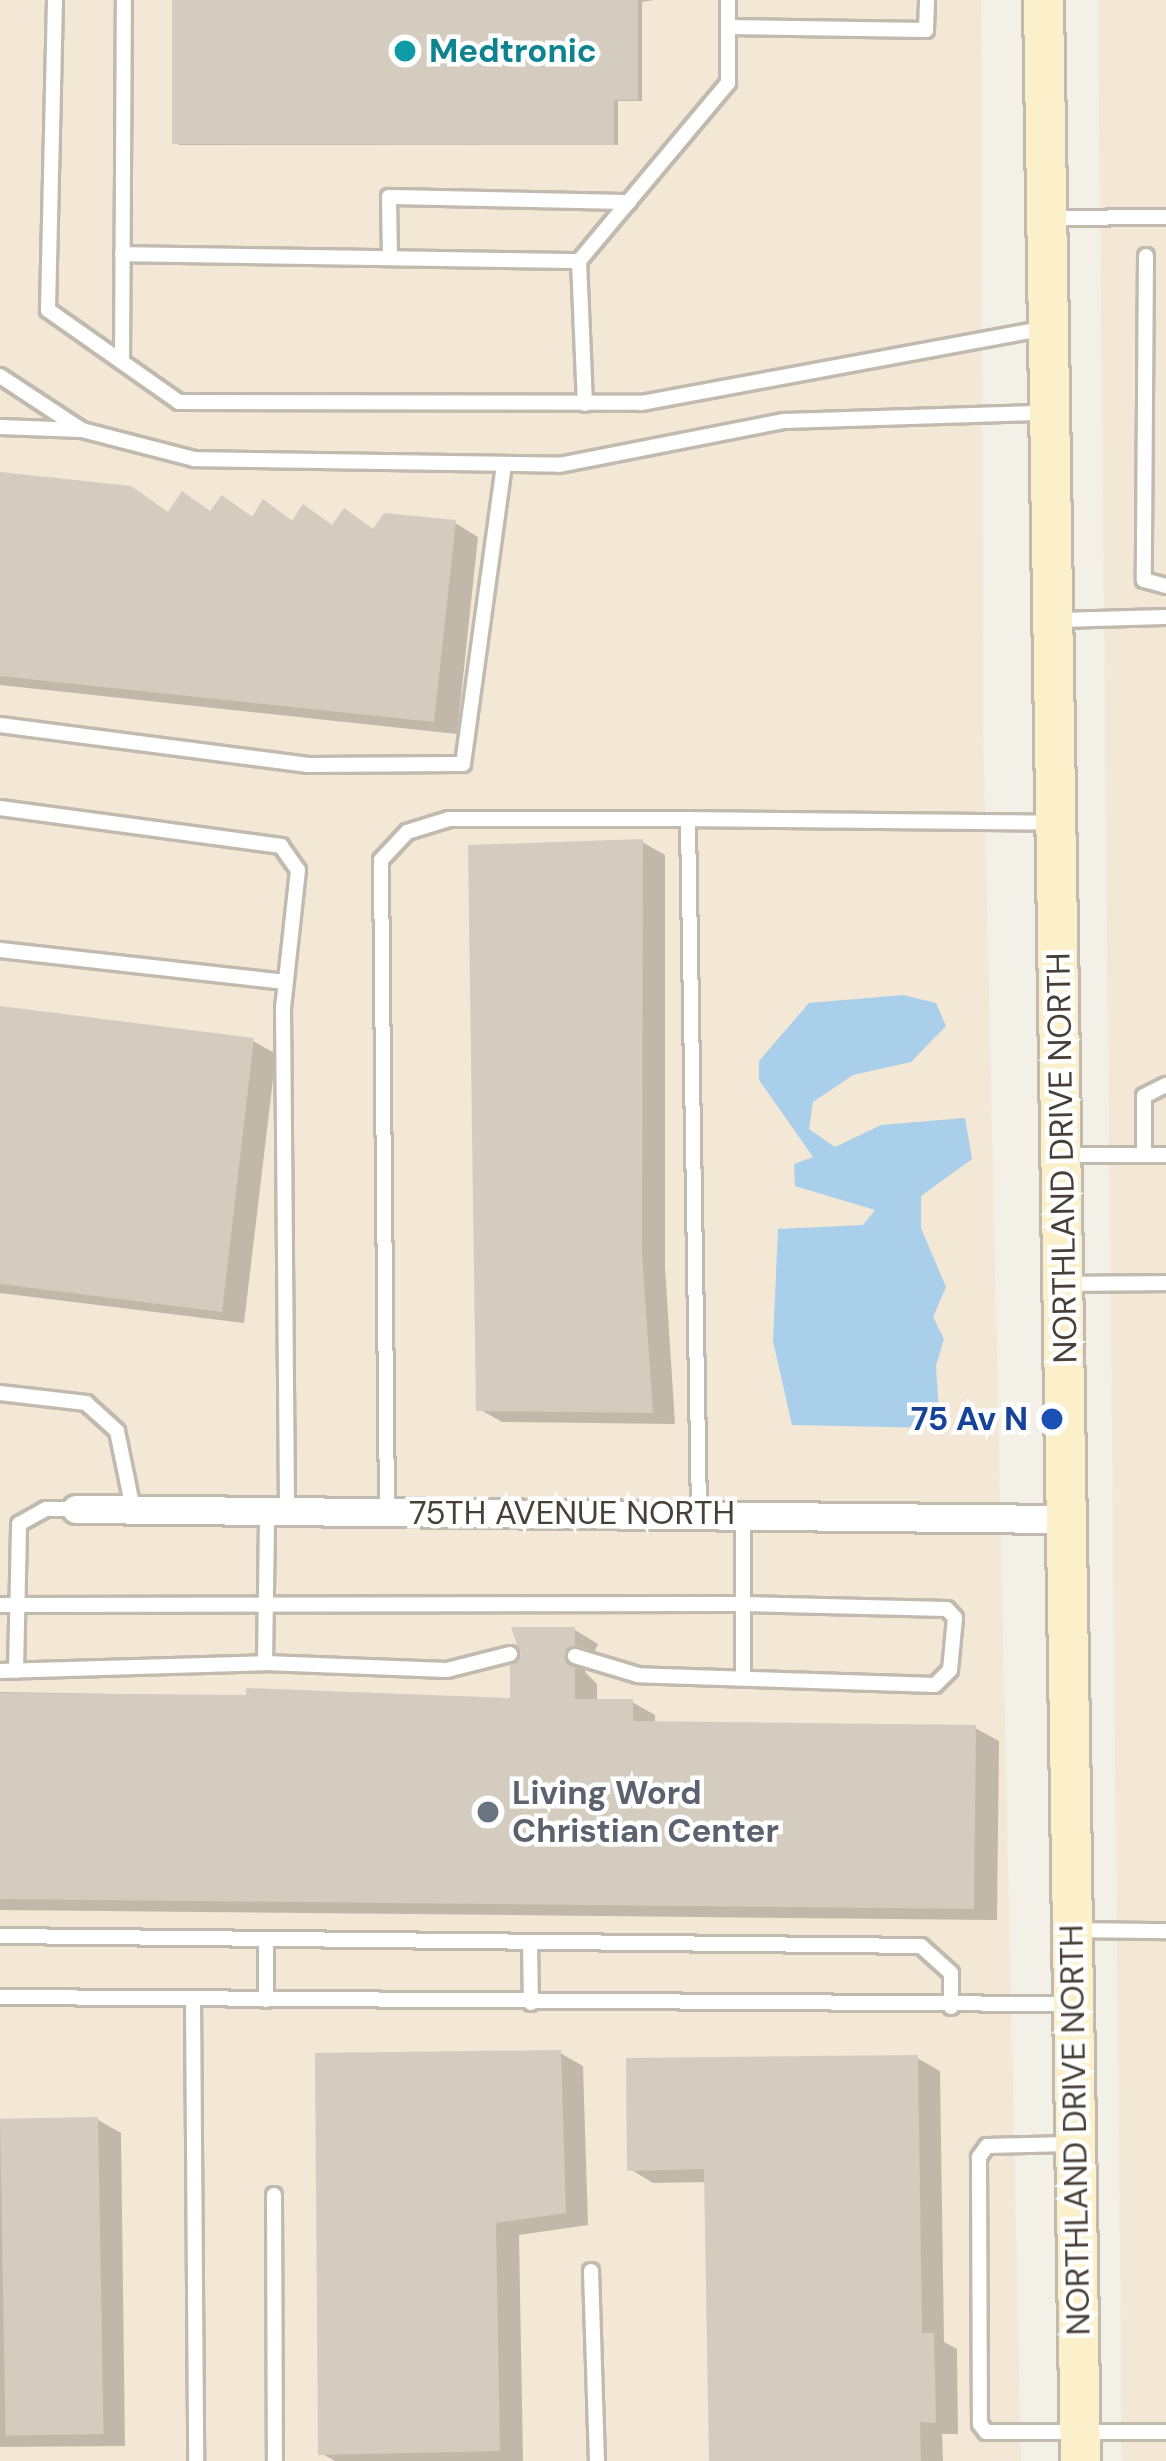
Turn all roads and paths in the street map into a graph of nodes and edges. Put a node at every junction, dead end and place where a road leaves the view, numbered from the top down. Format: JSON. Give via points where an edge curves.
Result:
{"nodes":[{"id":1,"x":55,"y":0,"type":"edge"},
{"id":2,"x":124,"y":0,"type":"edge"},
{"id":3,"x":728,"y":0,"type":"edge"},
{"id":4,"x":927,"y":0,"type":"edge"},
{"id":5,"x":1043,"y":0,"type":"edge"},
{"id":6,"x":728,"y":27,"type":"junction"},
{"id":7,"x":629,"y":202,"type":"junction"},
{"id":8,"x":1047,"y":218,"type":"junction"},
{"id":9,"x":1166,"y":218,"type":"edge"},
{"id":10,"x":122,"y":254,"type":"junction"},
{"id":11,"x":390,"y":256,"type":"junction"},
{"id":12,"x":1146,"y":256,"type":"dead end"},
{"id":13,"x":579,"y":261,"type":"junction"},
{"id":14,"x":1049,"y":327,"type":"junction"},
{"id":15,"x":122,"y":362,"type":"junction"},
{"id":16,"x":0,"y":376,"type":"edge"},
{"id":17,"x":585,"y":404,"type":"junction"},
{"id":18,"x":1050,"y":413,"type":"junction"},
{"id":19,"x":0,"y":427,"type":"edge"},
{"id":20,"x":82,"y":430,"type":"junction"},
{"id":21,"x":504,"y":465,"type":"junction"},
{"id":22,"x":1166,"y":586,"type":"edge"},
{"id":23,"x":1166,"y":617,"type":"edge"},
{"id":24,"x":1054,"y":620,"type":"junction"},
{"id":25,"x":0,"y":725,"type":"edge"},
{"id":26,"x":0,"y":808,"type":"edge"},
{"id":27,"x":688,"y":819,"type":"junction"},
{"id":28,"x":1057,"y":823,"type":"junction"},
{"id":29,"x":0,"y":950,"type":"edge"},
{"id":30,"x":285,"y":982,"type":"junction"},
{"id":31,"x":1166,"y":1085,"type":"edge"},
{"id":32,"x":1166,"y":1154,"type":"edge"},
{"id":33,"x":1061,"y":1155,"type":"junction"},
{"id":34,"x":1144,"y":1155,"type":"junction"},
{"id":35,"x":1063,"y":1283,"type":"junction"},
{"id":36,"x":1166,"y":1283,"type":"edge"},
{"id":37,"x":0,"y":1394,"type":"edge"},
{"id":38,"x":76,"y":1509,"type":"joint"},
{"id":39,"x":133,"y":1509,"type":"junction"},
{"id":40,"x":277,"y":1511,"type":"junction"},
{"id":41,"x":387,"y":1512,"type":"junction"},
{"id":42,"x":699,"y":1514,"type":"junction"},
{"id":43,"x":743,"y":1514,"type":"junction"},
{"id":44,"x":1068,"y":1519,"type":"junction"},
{"id":45,"x":266,"y":1601,"type":"junction"},
{"id":46,"x":741,"y":1604,"type":"junction"},
{"id":47,"x":0,"y":1605,"type":"edge"},
{"id":48,"x":17,"y":1606,"type":"junction"},
{"id":49,"x":510,"y":1654,"type":"dead end"},
{"id":50,"x":575,"y":1656,"type":"dead end"},
{"id":51,"x":265,"y":1664,"type":"junction"},
{"id":52,"x":8,"y":1671,"type":"edge"},
{"id":53,"x":743,"y":1676,"type":"junction"},
{"id":54,"x":1073,"y":1930,"type":"junction"},
{"id":55,"x":1166,"y":1931,"type":"edge"},
{"id":56,"x":0,"y":1936,"type":"edge"},
{"id":57,"x":266,"y":1940,"type":"junction"},
{"id":58,"x":530,"y":1942,"type":"junction"},
{"id":59,"x":0,"y":1997,"type":"edge"},
{"id":60,"x":194,"y":1999,"type":"junction"},
{"id":61,"x":266,"y":2000,"type":"junction"},
{"id":62,"x":531,"y":2002,"type":"junction"},
{"id":63,"x":1073,"y":2004,"type":"junction"},
{"id":64,"x":951,"y":2007,"type":"junction"},
{"id":65,"x":1076,"y":2144,"type":"junction"},
{"id":66,"x":274,"y":2195,"type":"dead end"},
{"id":67,"x":591,"y":2271,"type":"dead end"},
{"id":68,"x":1166,"y":2432,"type":"edge"},
{"id":69,"x":1079,"y":2446,"type":"edge"},
{"id":70,"x":196,"y":2461,"type":"edge"},
{"id":71,"x":275,"y":2461,"type":"edge"},
{"id":72,"x":597,"y":2461,"type":"edge"}],
"edges":[{"from":1,"to":15,"type":"lane","via":[[48,310]]},
{"from":2,"to":10,"type":"lane"},
{"from":3,"to":6,"type":"lane"},
{"from":4,"to":6,"type":"lane","via":[[926,30]]},
{"from":5,"to":8,"type":"street","name":"NORTHLAND DRIVE NORTH"},
{"from":6,"to":7,"type":"lane","via":[[728,83]]},
{"from":7,"to":11,"type":"lane","via":[[389,197]]},
{"from":7,"to":13,"type":"lane"},
{"from":8,"to":9,"type":"lane"},
{"from":8,"to":14,"type":"street","name":"NORTHLAND DRIVE NORTH"},
{"from":10,"to":11,"type":"lane"},
{"from":10,"to":15,"type":"lane"},
{"from":11,"to":13,"type":"lane"},
{"from":12,"to":22,"type":"lane","via":[[1144,580]]},
{"from":13,"to":17,"type":"lane"},
{"from":14,"to":17,"type":"lane","via":[[641,403]]},
{"from":14,"to":18,"type":"street","name":"NORTHLAND DRIVE NORTH"},
{"from":15,"to":17,"type":"lane","via":[[178,402]]},
{"from":16,"to":20,"type":"lane"},
{"from":18,"to":21,"type":"lane","via":[[784,421],[559,465]]},
{"from":18,"to":24,"type":"street","name":"NORTHLAND DRIVE NORTH"},
{"from":19,"to":20,"type":"lane"},
{"from":20,"to":21,"type":"lane","via":[[194,459]]},
{"from":21,"to":25,"type":"lane","via":[[464,764],[308,765]]},
{"from":23,"to":24,"type":"lane"},
{"from":24,"to":28,"type":"street","name":"NORTHLAND DRIVE NORTH"},
{"from":26,"to":30,"type":"lane","via":[[281,846],[298,870]]},
{"from":27,"to":28,"type":"lane"},
{"from":27,"to":41,"type":"lane","via":[[449,819],[407,832],[381,860]]},
{"from":27,"to":42,"type":"lane"},
{"from":28,"to":33,"type":"street","name":"NORTHLAND DRIVE NORTH"},
{"from":29,"to":30,"type":"lane"},
{"from":30,"to":40,"type":"lane"},
{"from":31,"to":34,"type":"lane","via":[[1144,1096]]},
{"from":32,"to":34,"type":"lane"},
{"from":33,"to":34,"type":"lane"},
{"from":33,"to":35,"type":"street","name":"NORTHLAND DRIVE NORTH"},
{"from":35,"to":36,"type":"lane"},
{"from":35,"to":44,"type":"street","name":"NORTHLAND DRIVE NORTH"},
{"from":37,"to":39,"type":"lane","via":[[86,1403],[117,1431]]},
{"from":38,"to":39,"type":"street","name":"75TH AVENUE NORTH"},
{"from":38,"to":48,"type":"lane","via":[[46,1509],[19,1524]]},
{"from":39,"to":40,"type":"street","name":"75TH AVENUE NORTH"},
{"from":40,"to":41,"type":"street","name":"75TH AVENUE NORTH"},
{"from":40,"to":45,"type":"lane"},
{"from":41,"to":42,"type":"street","name":"75TH AVENUE NORTH"},
{"from":42,"to":43,"type":"street","name":"75TH AVENUE NORTH"},
{"from":43,"to":44,"type":"street","name":"75TH AVENUE NORTH"},
{"from":43,"to":46,"type":"lane"},
{"from":44,"to":54,"type":"street","name":"NORTHLAND DRIVE NORTH"},
{"from":45,"to":46,"type":"lane"},
{"from":45,"to":48,"type":"lane"},
{"from":45,"to":51,"type":"lane"},
{"from":46,"to":53,"type":"lane"},
{"from":46,"to":53,"type":"lane","via":[[947,1610],[955,1618],[950,1670],[935,1685],[754,1684]]},
{"from":47,"to":48,"type":"lane"},
{"from":48,"to":52,"type":"lane"},
{"from":49,"to":51,"type":"lane","via":[[447,1670]]},
{"from":50,"to":53,"type":"lane","via":[[638,1676]]},
{"from":51,"to":52,"type":"lane"},
{"from":54,"to":55,"type":"lane"},
{"from":54,"to":63,"type":"street","name":"NORTHLAND DRIVE NORTH"},
{"from":56,"to":57,"type":"lane"},
{"from":57,"to":58,"type":"lane"},
{"from":57,"to":61,"type":"lane"},
{"from":58,"to":62,"type":"lane"},
{"from":58,"to":64,"type":"lane","via":[[921,1946],[951,1973]]},
{"from":59,"to":60,"type":"lane"},
{"from":60,"to":61,"type":"lane"},
{"from":60,"to":70,"type":"lane"},
{"from":61,"to":62,"type":"lane"},
{"from":62,"to":64,"type":"lane"},
{"from":63,"to":64,"type":"lane"},
{"from":63,"to":65,"type":"street","name":"NORTHLAND DRIVE NORTH"},
{"from":65,"to":69,"type":"street","name":"NORTHLAND DRIVE NORTH"},
{"from":65,"to":69,"type":"lane","via":[[987,2146],[979,2156],[980,2402],[986,2432]]},
{"from":66,"to":71,"type":"lane"},
{"from":67,"to":72,"type":"lane"},
{"from":68,"to":69,"type":"lane"}]}
